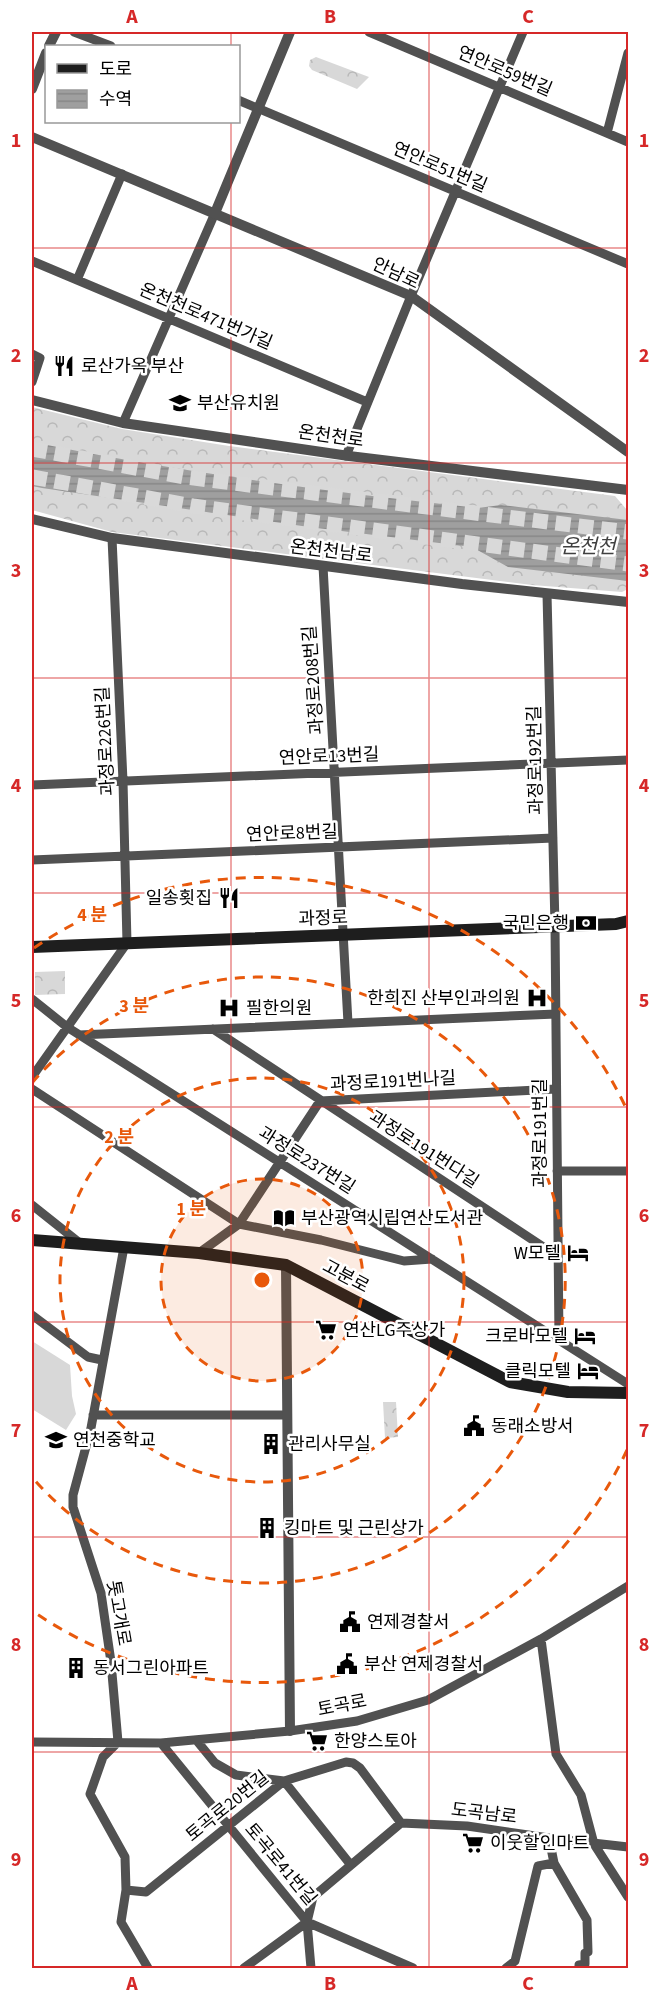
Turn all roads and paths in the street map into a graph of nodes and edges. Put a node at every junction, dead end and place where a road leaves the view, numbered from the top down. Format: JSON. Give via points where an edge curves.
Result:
{"nodes":[{"id":1,"x":74,"y":32,"type":"edge"},
{"id":2,"x":290,"y":32,"type":"edge"},
{"id":3,"x":369,"y":32,"type":"edge"},
{"id":4,"x":523,"y":32,"type":"edge"},
{"id":5,"x":108,"y":45,"type":"edge"},
{"id":6,"x":628,"y":53,"type":"edge"},
{"id":7,"x":45,"y":56,"type":"edge"},
{"id":8,"x":499,"y":87,"type":"junction"},
{"id":9,"x":32,"y":89,"type":"edge"},
{"id":10,"x":240,"y":101,"type":"edge"},
{"id":11,"x":258,"y":108,"type":"junction"},
{"id":12,"x":607,"y":133,"type":"junction"},
{"id":13,"x":32,"y":137,"type":"edge"},
{"id":14,"x":628,"y":142,"type":"edge"},
{"id":15,"x":122,"y":174,"type":"junction"},
{"id":16,"x":455,"y":191,"type":"junction"},
{"id":17,"x":215,"y":213,"type":"junction"},
{"id":18,"x":32,"y":261,"type":"edge"},
{"id":19,"x":628,"y":264,"type":"edge"},
{"id":20,"x":77,"y":280,"type":"junction"},
{"id":21,"x":411,"y":296,"type":"junction"},
{"id":22,"x":169,"y":318,"type":"junction"},
{"id":23,"x":32,"y":354,"type":"edge"},
{"id":24,"x":32,"y":382,"type":"edge"},
{"id":25,"x":32,"y":400,"type":"edge"},
{"id":26,"x":367,"y":402,"type":"junction"},
{"id":27,"x":123,"y":423,"type":"junction"},
{"id":28,"x":628,"y":452,"type":"edge"},
{"id":29,"x":346,"y":456,"type":"junction"},
{"id":30,"x":628,"y":490,"type":"edge"},
{"id":31,"x":32,"y":519,"type":"edge"},
{"id":32,"x":112,"y":538,"type":"junction"},
{"id":33,"x":323,"y":566,"type":"junction"},
{"id":34,"x":547,"y":594,"type":"junction"},
{"id":35,"x":628,"y":602,"type":"edge"},
{"id":36,"x":628,"y":760,"type":"edge"},
{"id":37,"x":551,"y":763,"type":"junction"},
{"id":38,"x":336,"y":772,"type":"junction"},
{"id":39,"x":123,"y":781,"type":"junction"},
{"id":40,"x":32,"y":785,"type":"edge"},
{"id":41,"x":553,"y":838,"type":"junction"},
{"id":42,"x":338,"y":847,"type":"junction"},
{"id":43,"x":125,"y":856,"type":"junction"},
{"id":44,"x":32,"y":860,"type":"edge"},
{"id":45,"x":628,"y":921,"type":"edge"},
{"id":46,"x":616,"y":924,"type":"junction"},
{"id":47,"x":555,"y":926,"type":"junction"},
{"id":48,"x":628,"y":927,"type":"edge"},
{"id":49,"x":343,"y":935,"type":"junction"},
{"id":50,"x":127,"y":943,"type":"junction"},
{"id":51,"x":32,"y":947,"type":"edge"},
{"id":52,"x":32,"y":999,"type":"edge"},
{"id":53,"x":556,"y":1014,"type":"junction"},
{"id":54,"x":348,"y":1023,"type":"junction"},
{"id":55,"x":67,"y":1027,"type":"junction"},
{"id":56,"x":213,"y":1029,"type":"junction"},
{"id":57,"x":79,"y":1035,"type":"junction"},
{"id":58,"x":32,"y":1077,"type":"edge"},
{"id":59,"x":32,"y":1089,"type":"edge"},
{"id":60,"x":556,"y":1089,"type":"junction"},
{"id":61,"x":320,"y":1101,"type":"junction"},
{"id":62,"x":280,"y":1162,"type":"junction"},
{"id":63,"x":556,"y":1171,"type":"junction"},
{"id":64,"x":628,"y":1171,"type":"edge"},
{"id":65,"x":32,"y":1205,"type":"edge"},
{"id":66,"x":239,"y":1224,"type":"junction"},
{"id":67,"x":32,"y":1240,"type":"edge"},
{"id":68,"x":81,"y":1244,"type":"junction"},
{"id":69,"x":123,"y":1247,"type":"junction"},
{"id":70,"x":199,"y":1253,"type":"junction"},
{"id":71,"x":557,"y":1256,"type":"junction"},
{"id":72,"x":432,"y":1259,"type":"junction"},
{"id":73,"x":286,"y":1265,"type":"junction"},
{"id":74,"x":32,"y":1315,"type":"edge"},
{"id":75,"x":559,"y":1340,"type":"junction"},
{"id":76,"x":102,"y":1360,"type":"junction"},
{"id":77,"x":628,"y":1384,"type":"edge"},
{"id":78,"x":628,"y":1393,"type":"edge"},
{"id":79,"x":93,"y":1415,"type":"junction"},
{"id":80,"x":288,"y":1415,"type":"junction"},
{"id":81,"x":628,"y":1586,"type":"edge"},
{"id":82,"x":541,"y":1639,"type":"junction"},
{"id":83,"x":291,"y":1731,"type":"junction"},
{"id":84,"x":196,"y":1741,"type":"junction"},
{"id":85,"x":32,"y":1742,"type":"edge"},
{"id":86,"x":118,"y":1742,"type":"junction"},
{"id":87,"x":161,"y":1743,"type":"junction"},
{"id":88,"x":284,"y":1781,"type":"junction"},
{"id":89,"x":401,"y":1823,"type":"junction"},
{"id":90,"x":228,"y":1826,"type":"junction"},
{"id":91,"x":549,"y":1838,"type":"junction"},
{"id":92,"x":594,"y":1844,"type":"junction"},
{"id":93,"x":628,"y":1847,"type":"edge"},
{"id":94,"x":554,"y":1863,"type":"junction"},
{"id":95,"x":350,"y":1864,"type":"junction"},
{"id":96,"x":126,"y":1890,"type":"junction"},
{"id":97,"x":628,"y":1898,"type":"edge"},
{"id":98,"x":307,"y":1922,"type":"junction"},
{"id":99,"x":148,"y":1968,"type":"edge"},
{"id":100,"x":244,"y":1968,"type":"edge"},
{"id":101,"x":311,"y":1968,"type":"edge"},
{"id":102,"x":413,"y":1968,"type":"edge"},
{"id":103,"x":506,"y":1968,"type":"edge"},
{"id":104,"x":579,"y":1968,"type":"edge"}],
"edges":[{"from":1,"to":5,"type":"street"},
{"from":2,"to":11,"type":"street"},
{"from":3,"to":8,"type":"street","name":"연안로59번길"},
{"from":4,"to":8,"type":"street"},
{"from":6,"to":12,"type":"street"},
{"from":7,"to":9,"type":"street"},
{"from":8,"to":12,"type":"street","name":"연안로59번길"},
{"from":8,"to":16,"type":"street"},
{"from":10,"to":11,"type":"street","name":"연안로51번길"},
{"from":11,"to":16,"type":"street","name":"연안로51번길"},
{"from":11,"to":17,"type":"street"},
{"from":12,"to":14,"type":"street","name":"연안로59번길"},
{"from":13,"to":15,"type":"street","name":"안남로"},
{"from":15,"to":17,"type":"street","name":"안남로"},
{"from":15,"to":20,"type":"street"},
{"from":16,"to":19,"type":"street","name":"연안로51번길"},
{"from":16,"to":21,"type":"street"},
{"from":17,"to":21,"type":"street","name":"안남로"},
{"from":17,"to":22,"type":"street"},
{"from":18,"to":20,"type":"street","name":"온천천로471번가길"},
{"from":20,"to":22,"type":"street","name":"온천천로471번가길"},
{"from":21,"to":26,"type":"street"},
{"from":21,"to":28,"type":"street","name":"안남로"},
{"from":22,"to":26,"type":"street","name":"온천천로471번가길"},
{"from":22,"to":27,"type":"street"},
{"from":23,"to":24,"type":"street","via":[[40,358]]},
{"from":25,"to":27,"type":"street","name":"온천천로"},
{"from":26,"to":29,"type":"street"},
{"from":27,"to":29,"type":"street","name":"온천천로"},
{"from":29,"to":30,"type":"street","name":"온천천로"},
{"from":31,"to":32,"type":"street","name":"온천천남로"},
{"from":32,"to":33,"type":"street","name":"온천천남로"},
{"from":32,"to":39,"type":"street","name":"과정로226번길"},
{"from":33,"to":34,"type":"street","name":"온천천남로"},
{"from":33,"to":38,"type":"street","name":"과정로208번길"},
{"from":34,"to":35,"type":"street","name":"온천천남로"},
{"from":34,"to":37,"type":"street","name":"과정로192번길"},
{"from":36,"to":37,"type":"street","name":"연안로13번길"},
{"from":37,"to":38,"type":"street","name":"연안로13번길"},
{"from":37,"to":41,"type":"street","name":"과정로192번길"},
{"from":38,"to":39,"type":"street","name":"연안로13번길"},
{"from":38,"to":42,"type":"street","name":"과정로208번길"},
{"from":39,"to":40,"type":"street","name":"연안로13번길"},
{"from":39,"to":43,"type":"street","name":"과정로226번길"},
{"from":41,"to":42,"type":"street","name":"연안로8번길"},
{"from":41,"to":47,"type":"street","name":"과정로192번길"},
{"from":42,"to":43,"type":"street","name":"연안로8번길"},
{"from":42,"to":49,"type":"street","name":"과정로208번길"},
{"from":43,"to":44,"type":"street","name":"연안로8번길"},
{"from":43,"to":50,"type":"street","name":"과정로226번길"},
{"from":45,"to":46,"type":"main road"},
{"from":46,"to":47,"type":"main road","name":"과정로"},
{"from":46,"to":48,"type":"main road"},
{"from":47,"to":49,"type":"main road","name":"과정로"},
{"from":47,"to":53,"type":"street","name":"과정로191번길"},
{"from":49,"to":50,"type":"main road","name":"과정로"},
{"from":49,"to":54,"type":"street","name":"과정로208번길"},
{"from":50,"to":51,"type":"main road","name":"과정로"},
{"from":50,"to":55,"type":"street"},
{"from":52,"to":55,"type":"street","name":"과정로237번길"},
{"from":53,"to":54,"type":"street"},
{"from":53,"to":60,"type":"street","name":"과정로191번길"},
{"from":54,"to":56,"type":"street"},
{"from":55,"to":57,"type":"street","name":"과정로237번길"},
{"from":55,"to":58,"type":"street"},
{"from":56,"to":57,"type":"street"},
{"from":56,"to":61,"type":"street","name":"과정로191번다길"},
{"from":57,"to":62,"type":"street","name":"과정로237번길"},
{"from":59,"to":66,"type":"street"},
{"from":60,"to":61,"type":"street","name":"과정로191번나길"},
{"from":60,"to":63,"type":"street","name":"과정로191번길"},
{"from":61,"to":62,"type":"street","name":"과정로191번나길"},
{"from":61,"to":71,"type":"street","name":"과정로191번다길"},
{"from":62,"to":66,"type":"street","name":"과정로191번나길"},
{"from":62,"to":72,"type":"street","name":"과정로237번길"},
{"from":63,"to":64,"type":"street"},
{"from":63,"to":71,"type":"street","name":"과정로191번길"},
{"from":65,"to":68,"type":"street"},
{"from":66,"to":70,"type":"street","name":"과정로191번나길"},
{"from":66,"to":72,"type":"street","via":[[405,1261]]},
{"from":67,"to":68,"type":"main road","name":"고분로"},
{"from":68,"to":69,"type":"main road","name":"고분로"},
{"from":69,"to":70,"type":"main road","name":"고분로"},
{"from":69,"to":76,"type":"street","name":"톳고개로"},
{"from":70,"to":73,"type":"main road","name":"고분로"},
{"from":71,"to":75,"type":"street","name":"과정로191번길"},
{"from":72,"to":75,"type":"street","name":"과정로237번길"},
{"from":73,"to":78,"type":"main road","name":"고분로","via":[[510,1382],[568,1392]]},
{"from":73,"to":80,"type":"street"},
{"from":74,"to":76,"type":"street","via":[[88,1357]]},
{"from":75,"to":77,"type":"street","name":"과정로237번길"},
{"from":76,"to":79,"type":"street","name":"톳고개로"},
{"from":79,"to":80,"type":"street"},
{"from":79,"to":86,"type":"street","name":"톳고개로","via":[[73,1507],[101,1593]]},
{"from":80,"to":83,"type":"street"},
{"from":81,"to":82,"type":"street","name":"토곡로"},
{"from":82,"to":83,"type":"street","name":"토곡로","via":[[428,1701],[357,1721]]},
{"from":82,"to":92,"type":"street","via":[[556,1755],[581,1795]]},
{"from":83,"to":84,"type":"street","name":"토곡로"},
{"from":84,"to":87,"type":"street","name":"토곡로"},
{"from":84,"to":88,"type":"street","via":[[216,1763],[236,1775]]},
{"from":85,"to":86,"type":"street","name":"토곡로"},
{"from":86,"to":87,"type":"street","name":"토곡로"},
{"from":86,"to":96,"type":"street","via":[[103,1757],[90,1794],[125,1857]]},
{"from":87,"to":90,"type":"street","name":"토곡로41번길"},
{"from":88,"to":89,"type":"street","name":"토곡로20번길","via":[[353,1763]]},
{"from":88,"to":90,"type":"street","name":"토곡로20번길"},
{"from":88,"to":95,"type":"street"},
{"from":89,"to":91,"type":"street","name":"도곡남로","via":[[466,1826]]},
{"from":89,"to":95,"type":"street"},
{"from":90,"to":96,"type":"street","name":"토곡로20번길","via":[[146,1892]]},
{"from":90,"to":98,"type":"street","name":"토곡로41번길"},
{"from":91,"to":92,"type":"street","name":"도곡남로"},
{"from":91,"to":94,"type":"street"},
{"from":92,"to":93,"type":"street","name":"도곡남로"},
{"from":92,"to":97,"type":"street"},
{"from":94,"to":103,"type":"street","via":[[538,1866],[515,1961]]},
{"from":94,"to":104,"type":"street","via":[[587,1920],[588,1952],[585,1964]]},
{"from":95,"to":98,"type":"street","via":[[313,1897]]},
{"from":96,"to":99,"type":"street","via":[[122,1922]]},
{"from":98,"to":100,"type":"street"},
{"from":98,"to":101,"type":"street"},
{"from":98,"to":102,"type":"street"}]}
